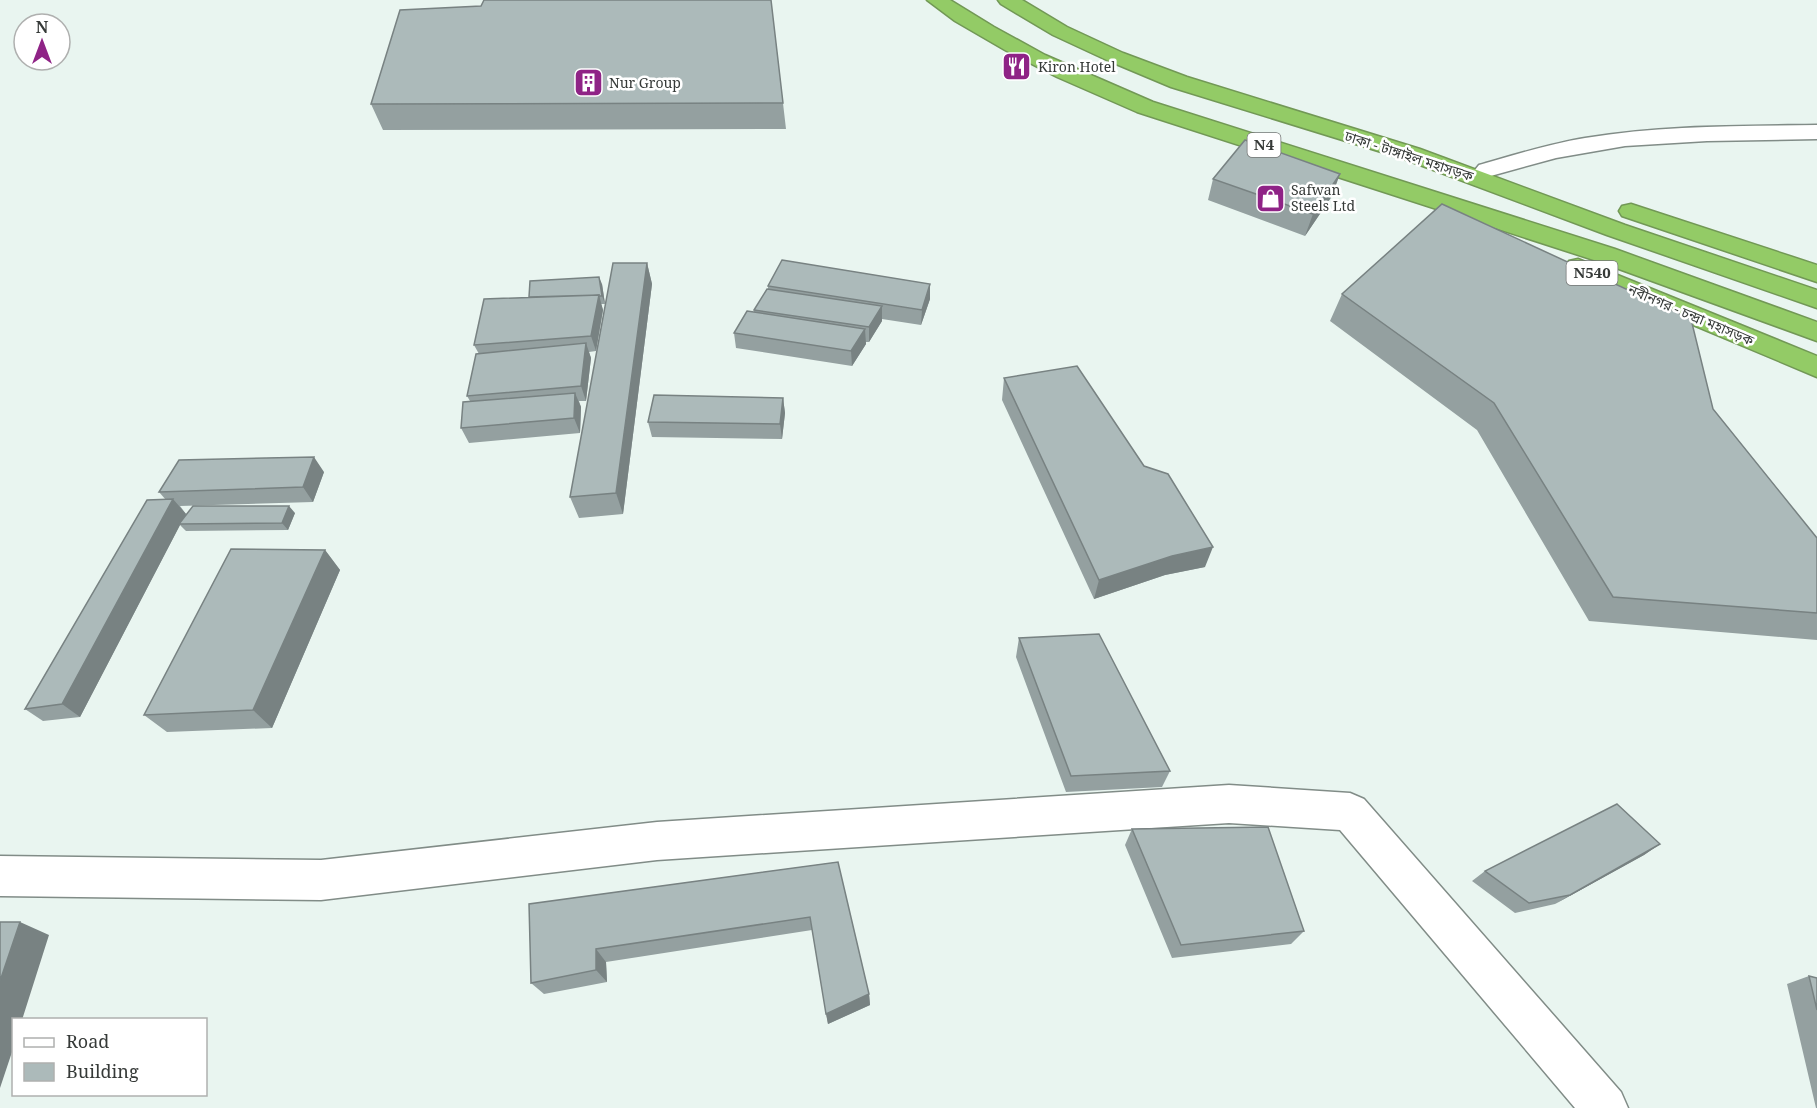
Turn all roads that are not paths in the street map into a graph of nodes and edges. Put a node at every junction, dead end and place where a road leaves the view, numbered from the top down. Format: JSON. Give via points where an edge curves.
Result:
{"nodes":[{"id":1,"x":938,"y":0,"type":"edge"},
{"id":2,"x":1008,"y":0,"type":"edge"},
{"id":3,"x":1817,"y":132,"type":"edge"},
{"id":4,"x":1412,"y":154,"type":"junction"},
{"id":5,"x":1487,"y":170,"type":"junction"},
{"id":6,"x":1367,"y":177,"type":"junction"},
{"id":7,"x":1817,"y":274,"type":"edge"},
{"id":8,"x":1817,"y":299,"type":"edge"},
{"id":9,"x":1817,"y":332,"type":"edge"},
{"id":10,"x":1817,"y":367,"type":"edge"},
{"id":11,"x":0,"y":876,"type":"edge"},
{"id":12,"x":1605,"y":1108,"type":"edge"}],
"edges":[{"from":1,"to":6,"type":"highway","number":"N4","via":[[974,26],[1074,78],[1145,107]]},
{"from":2,"to":4,"type":"highway","name":"ঢাকা - টাঙ্গাইল মহাসড়ক","number":"N4","via":[[1070,35],[1179,82]]},
{"from":3,"to":5,"type":"street","via":[[1663,136],[1598,143]]},
{"from":4,"to":5,"type":"highway"},
{"from":4,"to":8,"type":"highway","name":"ঢাকা - টাঙ্গাইল মহাসড়ক","number":"N4"},
{"from":5,"to":7,"type":"highway","via":[[1569,191]]},
{"from":6,"to":9,"type":"highway","number":"N4","via":[[1606,255]]},
{"from":6,"to":10,"type":"highway","name":"নবীনগর - চন্দ্রা মহাসড়ক","number":"N540"},
{"from":11,"to":12,"type":"street","via":[[321,880],[657,841],[1229,804],[1350,812]]}]}
